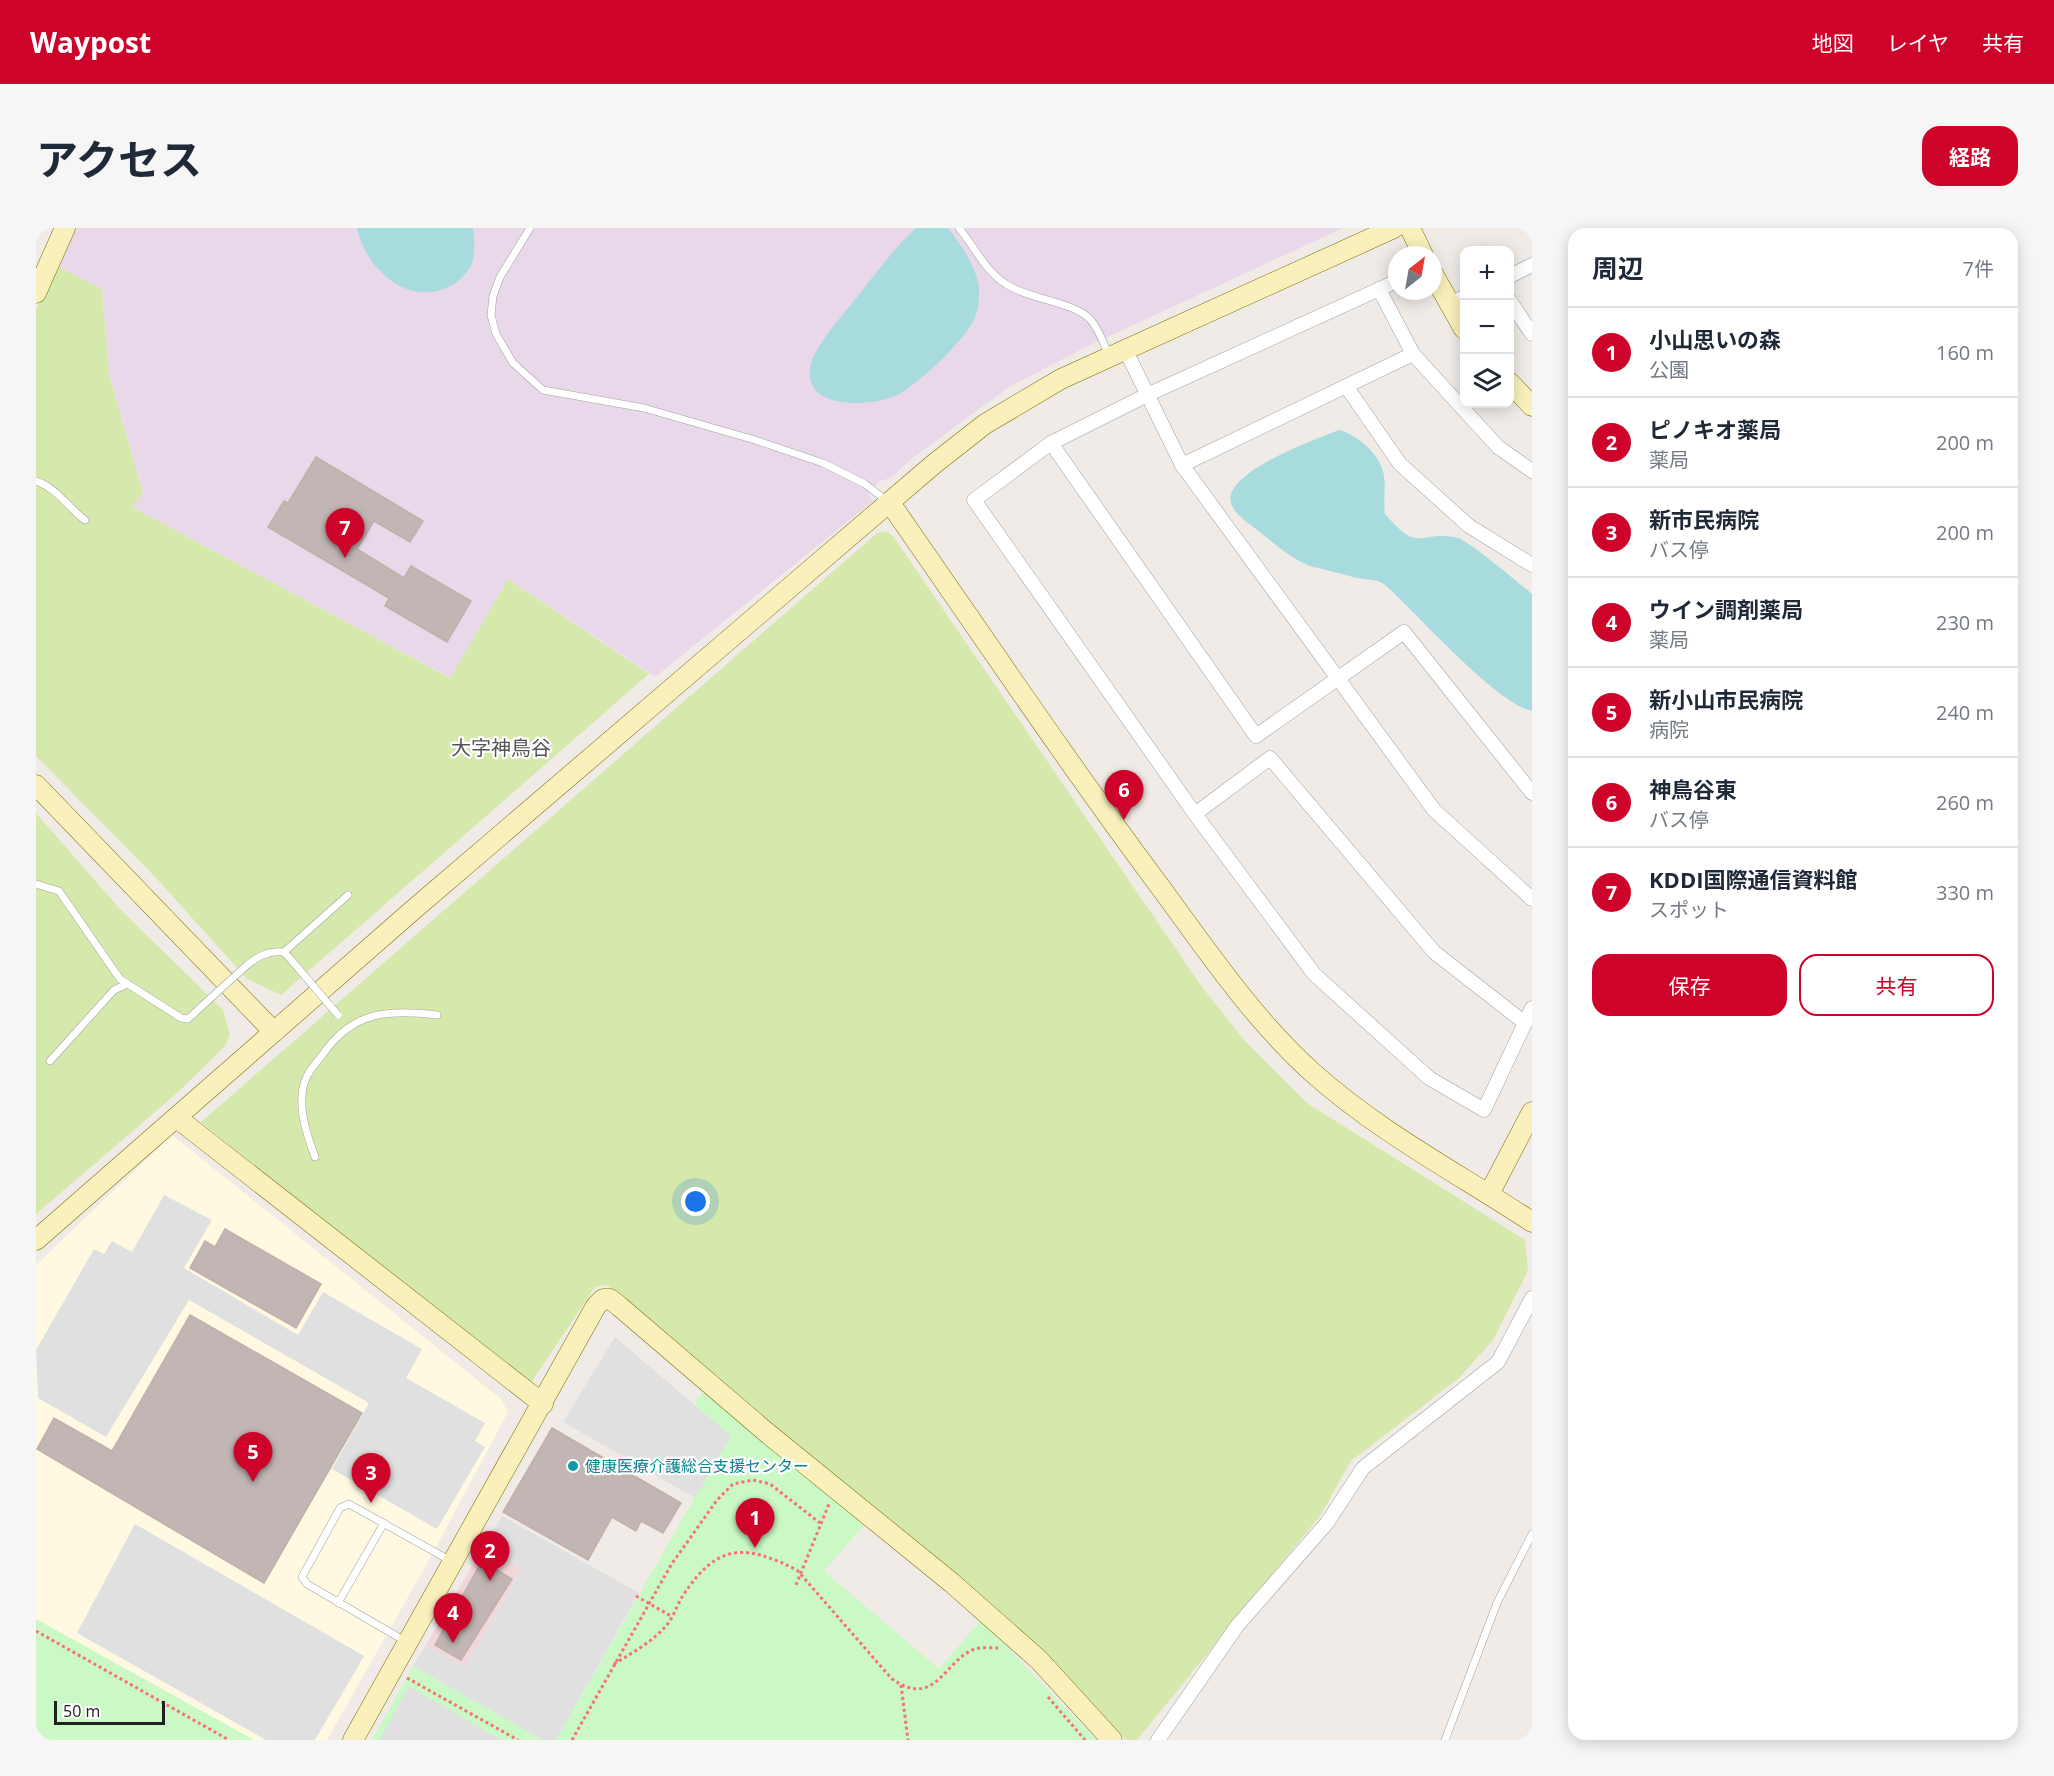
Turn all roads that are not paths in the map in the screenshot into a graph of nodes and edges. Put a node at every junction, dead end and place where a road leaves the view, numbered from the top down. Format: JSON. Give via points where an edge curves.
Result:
{"nodes":[{"id":1,"x":65,"y":228,"type":"edge"},
{"id":2,"x":530,"y":228,"type":"edge"},
{"id":3,"x":959,"y":228,"type":"edge"},
{"id":4,"x":1394,"y":228,"type":"edge"},
{"id":5,"x":1410,"y":228,"type":"edge"},
{"id":6,"x":1419,"y":246,"type":"edge"},
{"id":7,"x":1532,"y":265,"type":"edge"},
{"id":8,"x":1514,"y":274,"type":"edge"},
{"id":9,"x":1442,"y":284,"type":"edge"},
{"id":10,"x":1388,"y":285,"type":"edge"},
{"id":11,"x":1379,"y":289,"type":"junction"},
{"id":12,"x":36,"y":293,"type":"edge"},
{"id":13,"x":1457,"y":301,"type":"edge"},
{"id":14,"x":1514,"y":308,"type":"edge"},
{"id":15,"x":1532,"y":334,"type":"edge"},
{"id":16,"x":1117,"y":353,"type":"junction"},
{"id":17,"x":1413,"y":354,"type":"junction"},
{"id":18,"x":1347,"y":386,"type":"junction"},
{"id":19,"x":1514,"y":388,"type":"edge"},
{"id":20,"x":1149,"y":394,"type":"junction"},
{"id":21,"x":1532,"y":406,"type":"edge"},
{"id":22,"x":1051,"y":442,"type":"junction"},
{"id":23,"x":1182,"y":465,"type":"junction"},
{"id":24,"x":1532,"y":471,"type":"edge"},
{"id":25,"x":36,"y":481,"type":"edge"},
{"id":26,"x":890,"y":503,"type":"junction"},
{"id":27,"x":84,"y":520,"type":"dead end"},
{"id":28,"x":1532,"y":565,"type":"edge"},
{"id":29,"x":1337,"y":677,"type":"junction"},
{"id":30,"x":36,"y":785,"type":"edge"},
{"id":31,"x":1532,"y":793,"type":"edge"},
{"id":32,"x":1195,"y":814,"type":"junction"},
{"id":33,"x":36,"y":884,"type":"edge"},
{"id":34,"x":348,"y":895,"type":"dead end"},
{"id":35,"x":1532,"y":899,"type":"edge"},
{"id":36,"x":284,"y":952,"type":"junction"},
{"id":37,"x":127,"y":984,"type":"junction"},
{"id":38,"x":1532,"y":1008,"type":"edge"},
{"id":39,"x":437,"y":1015,"type":"dead end"},
{"id":40,"x":1525,"y":1023,"type":"junction"},
{"id":41,"x":347,"y":1027,"type":"junction"},
{"id":42,"x":274,"y":1032,"type":"junction"},
{"id":43,"x":50,"y":1061,"type":"dead end"},
{"id":44,"x":177,"y":1118,"type":"junction"},
{"id":45,"x":1529,"y":1125,"type":"edge"},
{"id":46,"x":315,"y":1157,"type":"dead end"},
{"id":47,"x":1489,"y":1194,"type":"junction"},
{"id":48,"x":1532,"y":1222,"type":"edge"},
{"id":49,"x":36,"y":1240,"type":"edge"},
{"id":50,"x":1532,"y":1298,"type":"edge"},
{"id":51,"x":543,"y":1404,"type":"junction"},
{"id":52,"x":384,"y":1523,"type":"junction"},
{"id":53,"x":1532,"y":1534,"type":"edge"},
{"id":54,"x":453,"y":1562,"type":"junction"},
{"id":55,"x":338,"y":1603,"type":"junction"},
{"id":56,"x":408,"y":1642,"type":"junction"},
{"id":57,"x":353,"y":1740,"type":"edge"},
{"id":58,"x":1112,"y":1740,"type":"edge"},
{"id":59,"x":1158,"y":1740,"type":"edge"},
{"id":60,"x":1445,"y":1740,"type":"edge"}],
"edges":[{"from":1,"to":12,"type":"street"},
{"from":2,"to":26,"type":"lane","via":[[500,277],[491,315],[496,334],[513,363],[543,390],[645,408],[755,440],[823,463],[865,483]]},
{"from":3,"to":16,"type":"lane","via":[[1004,284],[1038,300],[1070,307],[1089,318]]},
{"from":4,"to":16,"type":"street"},
{"from":5,"to":6,"type":"street"},
{"from":7,"to":8,"type":"street"},
{"from":9,"to":13,"type":"street"},
{"from":10,"to":11,"type":"street"},
{"from":11,"to":17,"type":"street"},
{"from":11,"to":20,"type":"street"},
{"from":14,"to":15,"type":"street"},
{"from":16,"to":20,"type":"street"},
{"from":16,"to":26,"type":"street","via":[[1061,379],[985,424]]},
{"from":17,"to":18,"type":"street"},
{"from":17,"to":24,"type":"street","via":[[1498,447]]},
{"from":18,"to":23,"type":"street"},
{"from":18,"to":28,"type":"street","via":[[1400,464],[1469,526]]},
{"from":19,"to":21,"type":"street"},
{"from":20,"to":22,"type":"street"},
{"from":20,"to":23,"type":"street"},
{"from":22,"to":29,"type":"street","via":[[1256,736]]},
{"from":22,"to":32,"type":"street","via":[[974,500]]},
{"from":23,"to":29,"type":"street"},
{"from":25,"to":27,"type":"lane","via":[[56,492]]},
{"from":26,"to":42,"type":"street"},
{"from":26,"to":47,"type":"street","via":[[1128,843],[1240,995],[1314,1074],[1367,1116]]},
{"from":29,"to":31,"type":"street","via":[[1404,632]]},
{"from":29,"to":35,"type":"street","via":[[1434,810]]},
{"from":30,"to":42,"type":"street"},
{"from":32,"to":40,"type":"street","via":[[1270,758],[1434,952]]},
{"from":32,"to":40,"type":"street","via":[[1314,974],[1429,1078],[1484,1110]]},
{"from":33,"to":37,"type":"lane","via":[[59,891]]},
{"from":34,"to":36,"type":"lane"},
{"from":36,"to":37,"type":"lane","bridge":true,"via":[[262,954],[247,964],[188,1019]]},
{"from":36,"to":41,"type":"lane","bridge":true},
{"from":37,"to":43,"type":"lane","via":[[114,990]]},
{"from":38,"to":40,"type":"street"},
{"from":39,"to":41,"type":"lane","via":[[406,1011],[381,1014]]},
{"from":41,"to":46,"type":"lane","via":[[306,1077],[302,1100],[304,1127]]},
{"from":42,"to":44,"type":"street"},
{"from":44,"to":49,"type":"street"},
{"from":44,"to":51,"type":"street"},
{"from":45,"to":47,"type":"street"},
{"from":47,"to":48,"type":"street"},
{"from":50,"to":59,"type":"street","via":[[1498,1362],[1363,1468],[1327,1523],[1237,1626]]},
{"from":51,"to":54,"type":"street"},
{"from":51,"to":58,"type":"street","via":[[596,1306],[603,1299],[610,1299],[765,1432],[952,1583],[1039,1660]]},
{"from":52,"to":54,"type":"lane"},
{"from":52,"to":55,"type":"lane"},
{"from":52,"to":55,"type":"lane","via":[[349,1504],[340,1508],[302,1577]]},
{"from":53,"to":60,"type":"lane","via":[[1497,1604]]},
{"from":54,"to":56,"type":"street"},
{"from":55,"to":56,"type":"lane"},
{"from":56,"to":57,"type":"street"}]}
